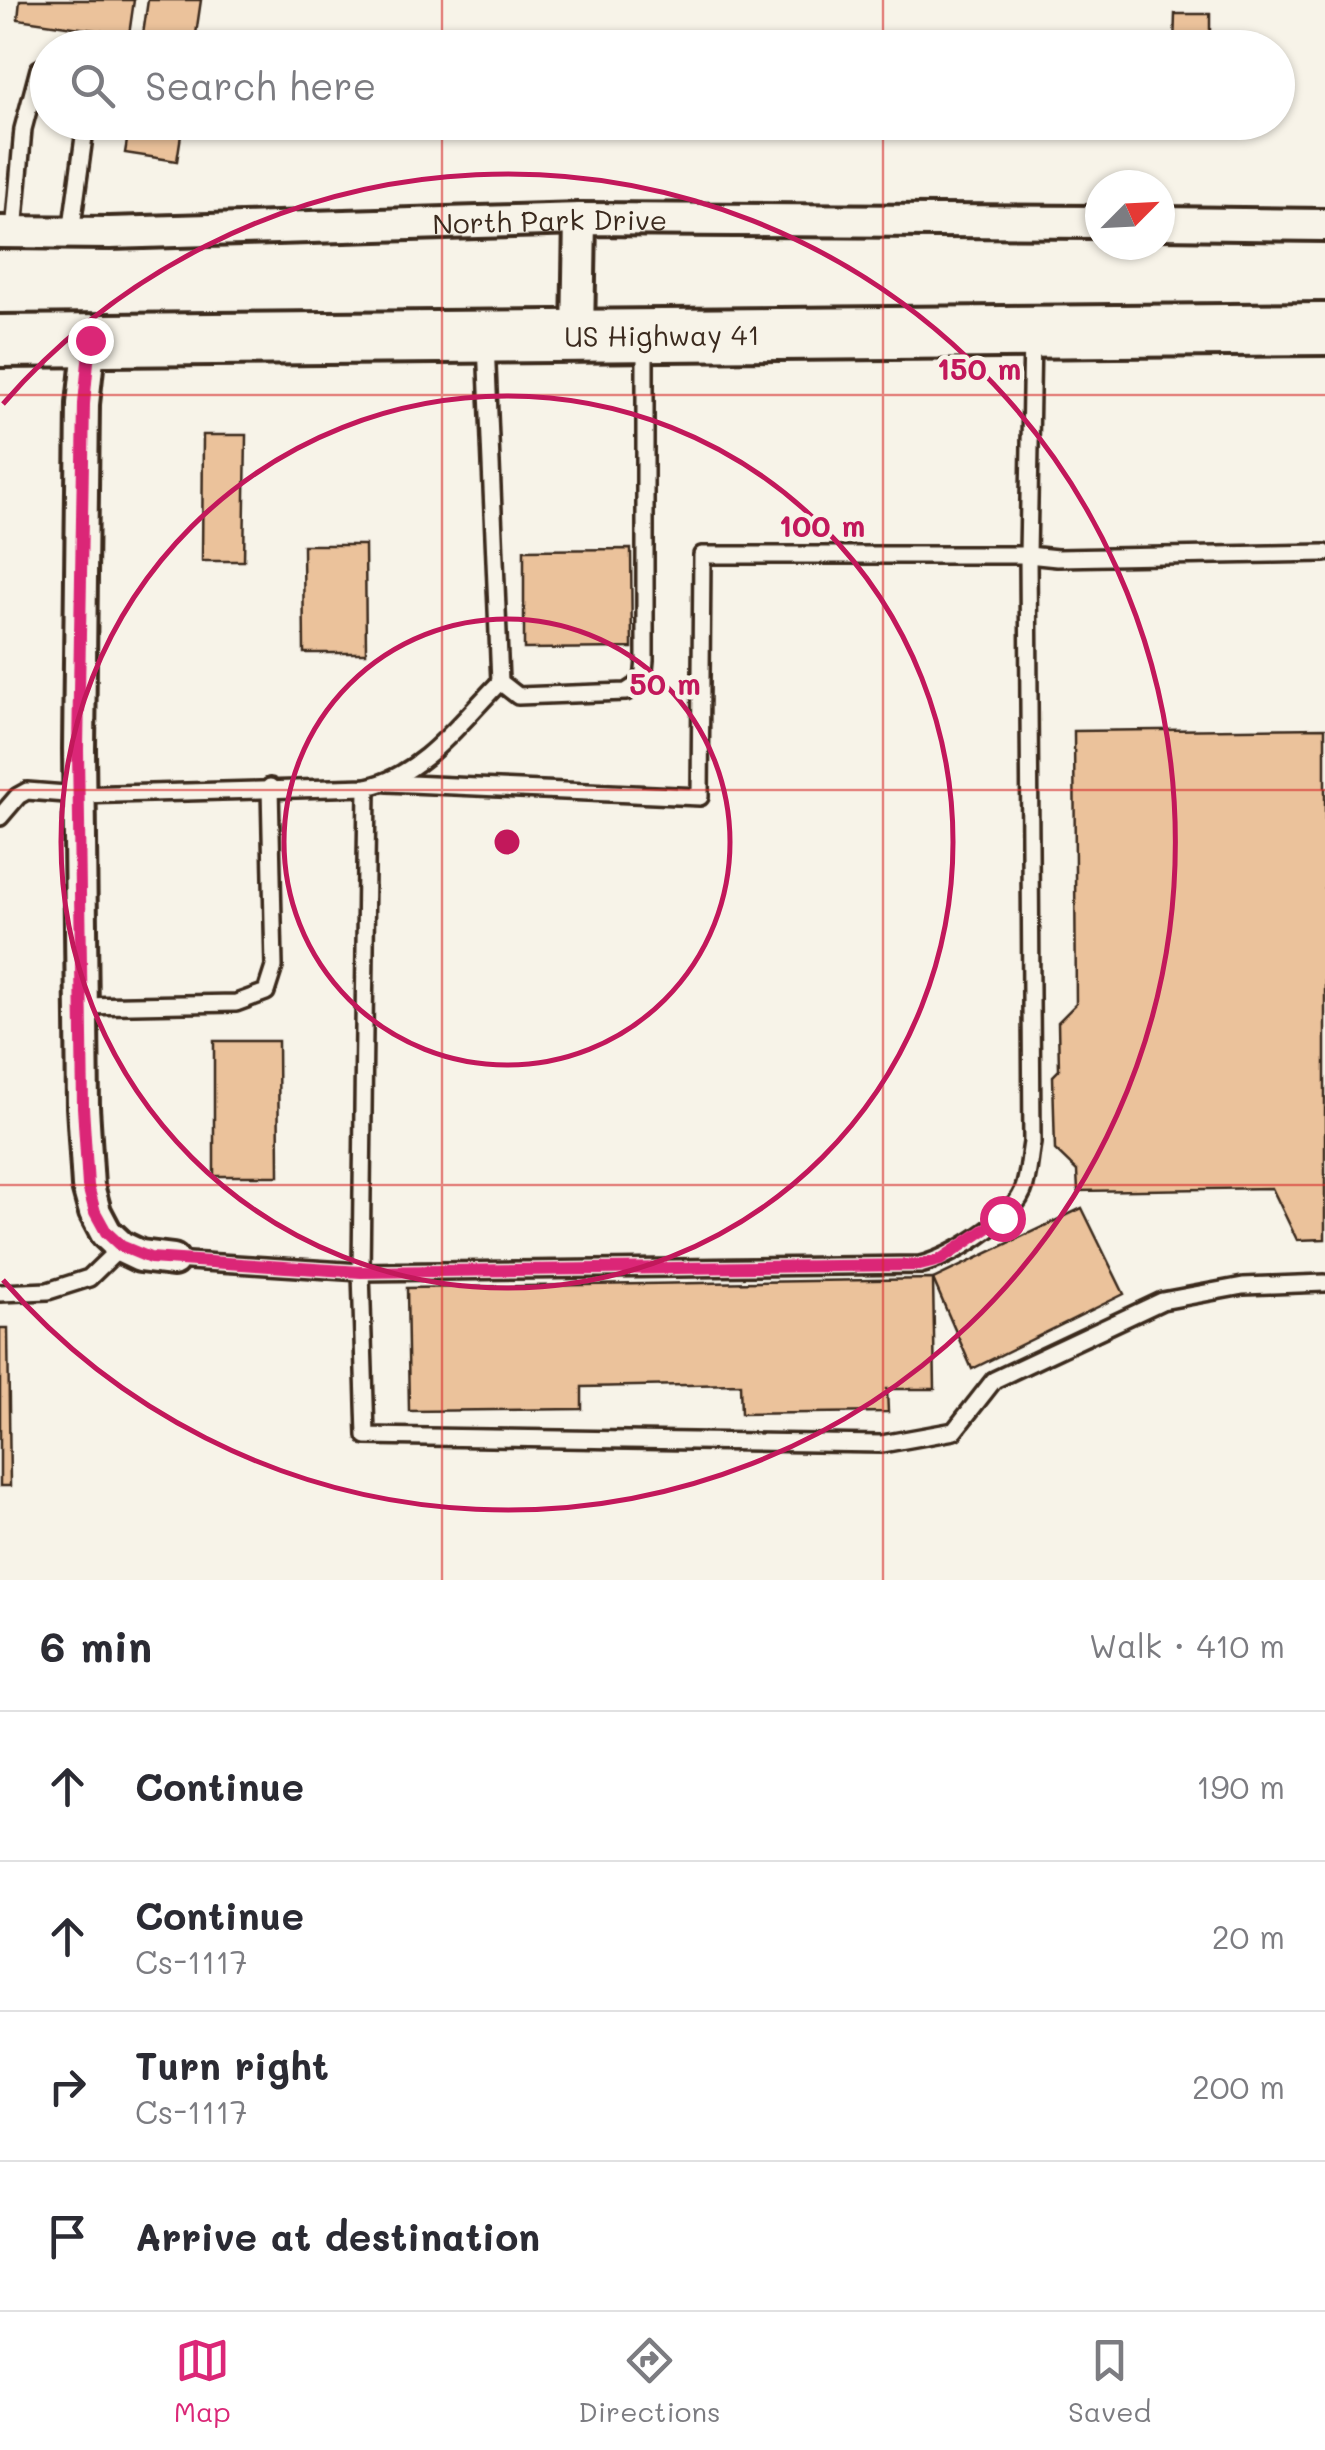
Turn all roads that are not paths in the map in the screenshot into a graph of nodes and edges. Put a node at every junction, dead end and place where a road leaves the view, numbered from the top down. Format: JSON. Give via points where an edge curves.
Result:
{"nodes":[{"id":1,"x":30,"y":104,"type":"edge"},
{"id":2,"x":83,"y":140,"type":"edge"},
{"id":3,"x":580,"y":218,"type":"junction"},
{"id":4,"x":1085,"y":222,"type":"edge"},
{"id":5,"x":1175,"y":223,"type":"edge"},
{"id":6,"x":1325,"y":225,"type":"edge"},
{"id":7,"x":7,"y":232,"type":"edge"},
{"id":8,"x":70,"y":233,"type":"junction"},
{"id":9,"x":1325,"y":329,"type":"edge"},
{"id":10,"x":1032,"y":332,"type":"junction"},
{"id":11,"x":578,"y":336,"type":"junction"},
{"id":12,"x":645,"y":336,"type":"junction"},
{"id":13,"x":486,"y":338,"type":"junction"},
{"id":14,"x":90,"y":340,"type":"junction"},
{"id":15,"x":0,"y":341,"type":"edge"},
{"id":16,"x":1325,"y":553,"type":"edge"},
{"id":17,"x":1028,"y":555,"type":"junction"},
{"id":18,"x":500,"y":682,"type":"junction"},
{"id":19,"x":388,"y":782,"type":"junction"},
{"id":20,"x":367,"y":787,"type":"junction"},
{"id":21,"x":270,"y":788,"type":"junction"},
{"id":22,"x":79,"y":795,"type":"junction"},
{"id":23,"x":0,"y":816,"type":"edge"},
{"id":24,"x":82,"y":1006,"type":"junction"},
{"id":25,"x":121,"y":1246,"type":"junction"},
{"id":26,"x":174,"y":1260,"type":"joint"},
{"id":27,"x":361,"y":1272,"type":"junction"},
{"id":28,"x":1325,"y":1283,"type":"edge"},
{"id":29,"x":0,"y":1293,"type":"edge"}],
"edges":[{"from":1,"to":7,"type":"lane"},
{"from":2,"to":8,"type":"lane"},
{"from":3,"to":4,"type":"street","name":"North Park Drive"},
{"from":3,"to":8,"type":"street","name":"North Park Drive"},
{"from":3,"to":11,"type":"street"},
{"from":5,"to":6,"type":"street"},
{"from":7,"to":8,"type":"street","name":"North Park Drive"},
{"from":9,"to":10,"type":"highway","name":"US Highway 41"},
{"from":10,"to":12,"type":"highway","name":"US Highway 41"},
{"from":10,"to":17,"type":"lane"},
{"from":11,"to":12,"type":"highway","name":"US Highway 41"},
{"from":11,"to":13,"type":"highway","name":"US Highway 41"},
{"from":12,"to":18,"type":"lane","via":[[642,681],[626,692],[518,696]]},
{"from":13,"to":14,"type":"highway","name":"US Highway 41"},
{"from":13,"to":18,"type":"lane"},
{"from":14,"to":15,"type":"highway","name":"US Highway 41"},
{"from":14,"to":22,"type":"street"},
{"from":16,"to":17,"type":"lane"},
{"from":17,"to":19,"type":"lane","via":[[702,555],[700,797]]},
{"from":17,"to":27,"type":"lane","via":[[1032,1143],[1022,1195],[1002,1218],[940,1260],[920,1265]]},
{"from":18,"to":19,"type":"lane","via":[[422,760]]},
{"from":19,"to":20,"type":"lane"},
{"from":20,"to":21,"type":"lane"},
{"from":20,"to":27,"type":"lane"},
{"from":21,"to":22,"type":"lane"},
{"from":21,"to":24,"type":"lane","via":[[274,967],[266,992],[236,1003]]},
{"from":22,"to":23,"type":"lane","via":[[28,791]]},
{"from":22,"to":24,"type":"street"},
{"from":24,"to":25,"type":"street","via":[[88,1186],[106,1232]]},
{"from":25,"to":26,"type":"street"},
{"from":25,"to":29,"type":"lane","via":[[90,1278],[48,1291]]},
{"from":26,"to":27,"type":"lane"},
{"from":27,"to":28,"type":"lane","via":[[366,1436],[882,1444],[954,1431],[994,1380],[1162,1301],[1243,1286]]}]}
